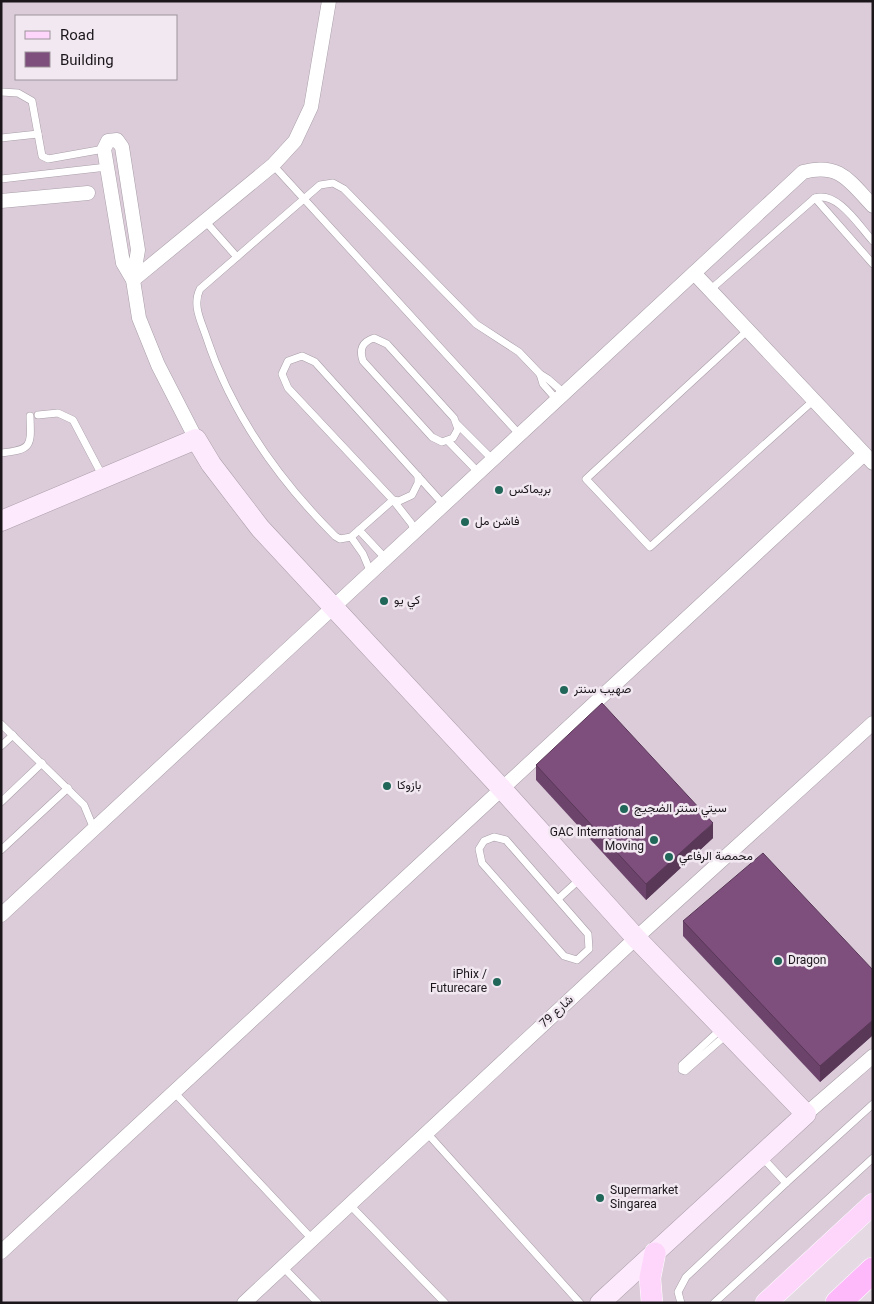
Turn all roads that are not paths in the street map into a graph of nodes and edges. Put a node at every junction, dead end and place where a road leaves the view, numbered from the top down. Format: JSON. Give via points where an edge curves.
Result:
{"nodes":[{"id":1,"x":328,"y":1,"type":"edge"},
{"id":2,"x":1,"y":92,"type":"edge"},
{"id":3,"x":38,"y":134,"type":"junction"},
{"id":4,"x":1,"y":138,"type":"edge"},
{"id":5,"x":104,"y":149,"type":"junction"},
{"id":6,"x":273,"y":165,"type":"junction"},
{"id":7,"x":107,"y":167,"type":"junction"},
{"id":8,"x":1,"y":179,"type":"edge"},
{"id":9,"x":88,"y":193,"type":"dead end"},
{"id":10,"x":304,"y":198,"type":"junction"},
{"id":11,"x":815,"y":198,"type":"junction"},
{"id":12,"x":1,"y":201,"type":"edge"},
{"id":13,"x":873,"y":206,"type":"edge"},
{"id":14,"x":206,"y":222,"type":"junction"},
{"id":15,"x":873,"y":241,"type":"edge"},
{"id":16,"x":237,"y":257,"type":"junction"},
{"id":17,"x":873,"y":264,"type":"edge"},
{"id":18,"x":694,"y":273,"type":"junction"},
{"id":19,"x":133,"y":280,"type":"junction"},
{"id":20,"x":710,"y":290,"type":"junction"},
{"id":21,"x":748,"y":330,"type":"junction"},
{"id":22,"x":561,"y":397,"type":"junction"},
{"id":23,"x":814,"y":400,"type":"junction"},
{"id":24,"x":38,"y":415,"type":"dead end"},
{"id":25,"x":30,"y":416,"type":"dead end"},
{"id":26,"x":457,"y":424,"type":"junction"},
{"id":27,"x":520,"y":435,"type":"junction"},
{"id":28,"x":196,"y":439,"type":"junction"},
{"id":29,"x":448,"y":441,"type":"junction"},
{"id":30,"x":1,"y":453,"type":"edge"},
{"id":31,"x":868,"y":459,"type":"edge"},
{"id":32,"x":492,"y":460,"type":"junction"},
{"id":33,"x":479,"y":474,"type":"junction"},
{"id":34,"x":418,"y":476,"type":"junction"},
{"id":35,"x":104,"y":478,"type":"junction"},
{"id":36,"x":392,"y":500,"type":"junction"},
{"id":37,"x":444,"y":506,"type":"junction"},
{"id":38,"x":1,"y":521,"type":"edge"},
{"id":39,"x":359,"y":530,"type":"junction"},
{"id":40,"x":416,"y":532,"type":"junction"},
{"id":41,"x":351,"y":537,"type":"junction"},
{"id":42,"x":386,"y":559,"type":"junction"},
{"id":43,"x":372,"y":573,"type":"junction"},
{"id":44,"x":334,"y":608,"type":"junction"},
{"id":45,"x":873,"y":723,"type":"edge"},
{"id":46,"x":1,"y":724,"type":"edge"},
{"id":47,"x":13,"y":735,"type":"junction"},
{"id":48,"x":1,"y":746,"type":"edge"},
{"id":49,"x":42,"y":763,"type":"junction"},
{"id":50,"x":68,"y":788,"type":"junction"},
{"id":51,"x":502,"y":790,"type":"junction"},
{"id":52,"x":1,"y":802,"type":"edge"},
{"id":53,"x":94,"y":830,"type":"junction"},
{"id":54,"x":1,"y":850,"type":"edge"},
{"id":55,"x":582,"y":878,"type":"junction"},
{"id":56,"x":558,"y":899,"type":"junction"},
{"id":57,"x":1,"y":915,"type":"edge"},
{"id":58,"x":636,"y":938,"type":"junction"},
{"id":59,"x":725,"y":1030,"type":"junction"},
{"id":60,"x":873,"y":1056,"type":"edge"},
{"id":61,"x":174,"y":1092,"type":"junction"},
{"id":62,"x":873,"y":1104,"type":"edge"},
{"id":63,"x":806,"y":1114,"type":"junction"},
{"id":64,"x":427,"y":1133,"type":"junction"},
{"id":65,"x":761,"y":1156,"type":"junction"},
{"id":66,"x":873,"y":1158,"type":"edge"},
{"id":67,"x":786,"y":1183,"type":"junction"},
{"id":68,"x":873,"y":1204,"type":"edge"},
{"id":69,"x":350,"y":1205,"type":"junction"},
{"id":70,"x":312,"y":1239,"type":"junction"},
{"id":71,"x":1,"y":1252,"type":"edge"},
{"id":72,"x":655,"y":1253,"type":"junction"},
{"id":73,"x":283,"y":1267,"type":"junction"},
{"id":74,"x":873,"y":1270,"type":"edge"},
{"id":75,"x":244,"y":1303,"type":"edge"},
{"id":76,"x":318,"y":1303,"type":"edge"},
{"id":77,"x":445,"y":1303,"type":"edge"},
{"id":78,"x":580,"y":1303,"type":"edge"},
{"id":79,"x":600,"y":1303,"type":"edge"},
{"id":80,"x":652,"y":1303,"type":"edge"},
{"id":81,"x":681,"y":1303,"type":"edge"},
{"id":82,"x":714,"y":1303,"type":"edge"},
{"id":83,"x":766,"y":1303,"type":"edge"},
{"id":84,"x":838,"y":1303,"type":"edge"}],
"edges":[{"from":1,"to":6,"type":"street","via":[[311,107],[295,141]]},
{"from":2,"to":3,"type":"lane","via":[[18,93],[32,101]]},
{"from":3,"to":4,"type":"lane"},
{"from":3,"to":5,"type":"lane","via":[[42,156],[48,159]]},
{"from":5,"to":7,"type":"street"},
{"from":5,"to":19,"type":"street","via":[[112,139],[122,147],[138,250]]},
{"from":6,"to":10,"type":"lane"},
{"from":6,"to":14,"type":"street"},
{"from":7,"to":8,"type":"lane"},
{"from":7,"to":19,"type":"street","via":[[123,263]]},
{"from":9,"to":12,"type":"street"},
{"from":10,"to":16,"type":"lane"},
{"from":10,"to":22,"type":"lane","via":[[320,185],[339,185],[476,324],[519,352],[540,374],[543,384]]},
{"from":10,"to":27,"type":"lane"},
{"from":11,"to":15,"type":"lane","via":[[826,197],[836,201]]},
{"from":11,"to":17,"type":"lane"},
{"from":11,"to":20,"type":"lane"},
{"from":13,"to":18,"type":"street","via":[[847,179],[834,171],[818,168],[803,172]]},
{"from":14,"to":16,"type":"lane"},
{"from":14,"to":19,"type":"street"},
{"from":16,"to":41,"type":"lane","via":[[200,289],[196,300],[218,368],[244,421],[288,486],[335,536],[340,539]]},
{"from":18,"to":20,"type":"street"},
{"from":18,"to":22,"type":"street"},
{"from":19,"to":28,"type":"street","via":[[145,334]]},
{"from":20,"to":21,"type":"street"},
{"from":21,"to":23,"type":"street"},
{"from":21,"to":23,"type":"lane","via":[[586,479],[650,547]]},
{"from":22,"to":27,"type":"street"},
{"from":23,"to":31,"type":"street"},
{"from":24,"to":35,"type":"lane","via":[[58,413],[73,420]]},
{"from":25,"to":30,"type":"lane","via":[[31,439],[27,447],[18,452]]},
{"from":26,"to":29,"type":"lane","via":[[456,434]]},
{"from":26,"to":29,"type":"lane","via":[[381,339],[374,338],[362,346],[360,354],[369,368],[432,437]]},
{"from":26,"to":32,"type":"lane"},
{"from":27,"to":32,"type":"street"},
{"from":28,"to":35,"type":"street"},
{"from":28,"to":44,"type":"street","via":[[260,528]]},
{"from":29,"to":33,"type":"lane"},
{"from":31,"to":51,"type":"street"},
{"from":32,"to":33,"type":"street"},
{"from":33,"to":37,"type":"street"},
{"from":34,"to":36,"type":"lane","via":[[412,495],[399,501]]},
{"from":34,"to":36,"type":"lane","via":[[315,362],[302,356],[288,361],[282,374],[288,388]]},
{"from":34,"to":37,"type":"lane"},
{"from":35,"to":38,"type":"street"},
{"from":36,"to":39,"type":"lane"},
{"from":36,"to":40,"type":"lane"},
{"from":37,"to":40,"type":"street"},
{"from":39,"to":41,"type":"lane"},
{"from":39,"to":42,"type":"lane"},
{"from":40,"to":42,"type":"street"},
{"from":41,"to":43,"type":"lane"},
{"from":42,"to":43,"type":"street"},
{"from":43,"to":44,"type":"street"},
{"from":44,"to":51,"type":"street"},
{"from":44,"to":53,"type":"street"},
{"from":45,"to":58,"type":"street","name":"شارع 79"},
{"from":46,"to":47,"type":"lane"},
{"from":47,"to":48,"type":"lane"},
{"from":47,"to":49,"type":"lane"},
{"from":49,"to":50,"type":"lane"},
{"from":49,"to":52,"type":"lane"},
{"from":50,"to":53,"type":"lane","via":[[89,812]]},
{"from":50,"to":54,"type":"lane"},
{"from":51,"to":55,"type":"street"},
{"from":51,"to":61,"type":"street"},
{"from":53,"to":57,"type":"street"},
{"from":55,"to":56,"type":"lane"},
{"from":55,"to":58,"type":"street"},
{"from":56,"to":56,"type":"lane","via":[[506,840],[494,837],[484,841],[479,850],[482,864],[564,956],[577,960],[589,949],[590,940]]},
{"from":58,"to":59,"type":"street"},
{"from":58,"to":64,"type":"street","name":"شارع 79"},
{"from":59,"to":59,"type":"lane","via":[[682,1065],[682,1070],[687,1070]]},
{"from":59,"to":63,"type":"street"},
{"from":60,"to":63,"type":"street"},
{"from":61,"to":70,"type":"lane"},
{"from":61,"to":71,"type":"street"},
{"from":62,"to":67,"type":"lane"},
{"from":63,"to":65,"type":"street"},
{"from":64,"to":69,"type":"street","name":"شارع 79"},
{"from":64,"to":78,"type":"lane"},
{"from":65,"to":67,"type":"lane"},
{"from":65,"to":72,"type":"street"},
{"from":66,"to":82,"type":"lane"},
{"from":67,"to":81,"type":"lane","via":[[686,1277],[678,1292]]},
{"from":68,"to":83,"type":"main road"},
{"from":69,"to":70,"type":"street","name":"شارع 79"},
{"from":69,"to":77,"type":"lane"},
{"from":70,"to":73,"type":"street","name":"شارع 79"},
{"from":72,"to":79,"type":"street"},
{"from":72,"to":80,"type":"main road","via":[[650,1278]]},
{"from":73,"to":75,"type":"street","name":"شارع 79"},
{"from":73,"to":76,"type":"lane"},
{"from":74,"to":84,"type":"highway"}]}
